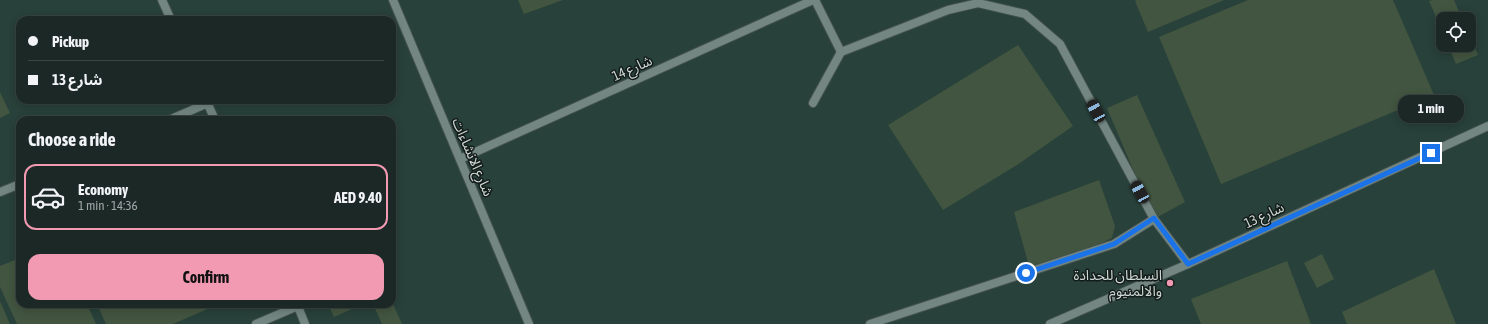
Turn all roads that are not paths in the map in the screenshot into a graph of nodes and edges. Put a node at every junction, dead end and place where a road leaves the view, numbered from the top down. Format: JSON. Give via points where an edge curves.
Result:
{"nodes":[{"id":1,"x":162,"y":0,"type":"edge"},
{"id":2,"x":393,"y":0,"type":"edge"},
{"id":3,"x":814,"y":0,"type":"edge"},
{"id":4,"x":169,"y":16,"type":"edge"},
{"id":5,"x":841,"y":52,"type":"junction"},
{"id":6,"x":813,"y":103,"type":"dead end"},
{"id":7,"x":203,"y":104,"type":"edge"},
{"id":8,"x":208,"y":104,"type":"edge"},
{"id":9,"x":177,"y":116,"type":"edge"},
{"id":10,"x":213,"y":116,"type":"edge"},
{"id":11,"x":1488,"y":126,"type":"edge"},
{"id":12,"x":460,"y":159,"type":"junction"},
{"id":13,"x":16,"y":186,"type":"edge"},
{"id":14,"x":0,"y":192,"type":"edge"},
{"id":15,"x":1154,"y":218,"type":"junction"},
{"id":16,"x":1188,"y":264,"type":"junction"},
{"id":17,"x":291,"y":308,"type":"edge"},
{"id":18,"x":298,"y":308,"type":"edge"},
{"id":19,"x":256,"y":324,"type":"edge"},
{"id":20,"x":305,"y":324,"type":"edge"},
{"id":21,"x":529,"y":324,"type":"edge"},
{"id":22,"x":870,"y":324,"type":"edge"},
{"id":23,"x":1050,"y":324,"type":"edge"}],
"edges":[{"from":1,"to":4,"type":"street"},
{"from":2,"to":12,"type":"street","name":"شارع الانشاءات"},
{"from":3,"to":5,"type":"street"},
{"from":3,"to":12,"type":"street","name":"شارع 14"},
{"from":5,"to":6,"type":"street"},
{"from":5,"to":15,"type":"street","via":[[948,10],[978,3],[1025,14],[1060,44]]},
{"from":7,"to":9,"type":"street"},
{"from":8,"to":10,"type":"street"},
{"from":11,"to":16,"type":"street","name":"شارع 13"},
{"from":12,"to":21,"type":"street","name":"شارع الانشاءات"},
{"from":13,"to":14,"type":"street"},
{"from":15,"to":16,"type":"street"},
{"from":15,"to":22,"type":"street","via":[[1114,244]]},
{"from":16,"to":23,"type":"street","name":"شارع 13"},
{"from":17,"to":19,"type":"street"},
{"from":18,"to":20,"type":"street"}]}
